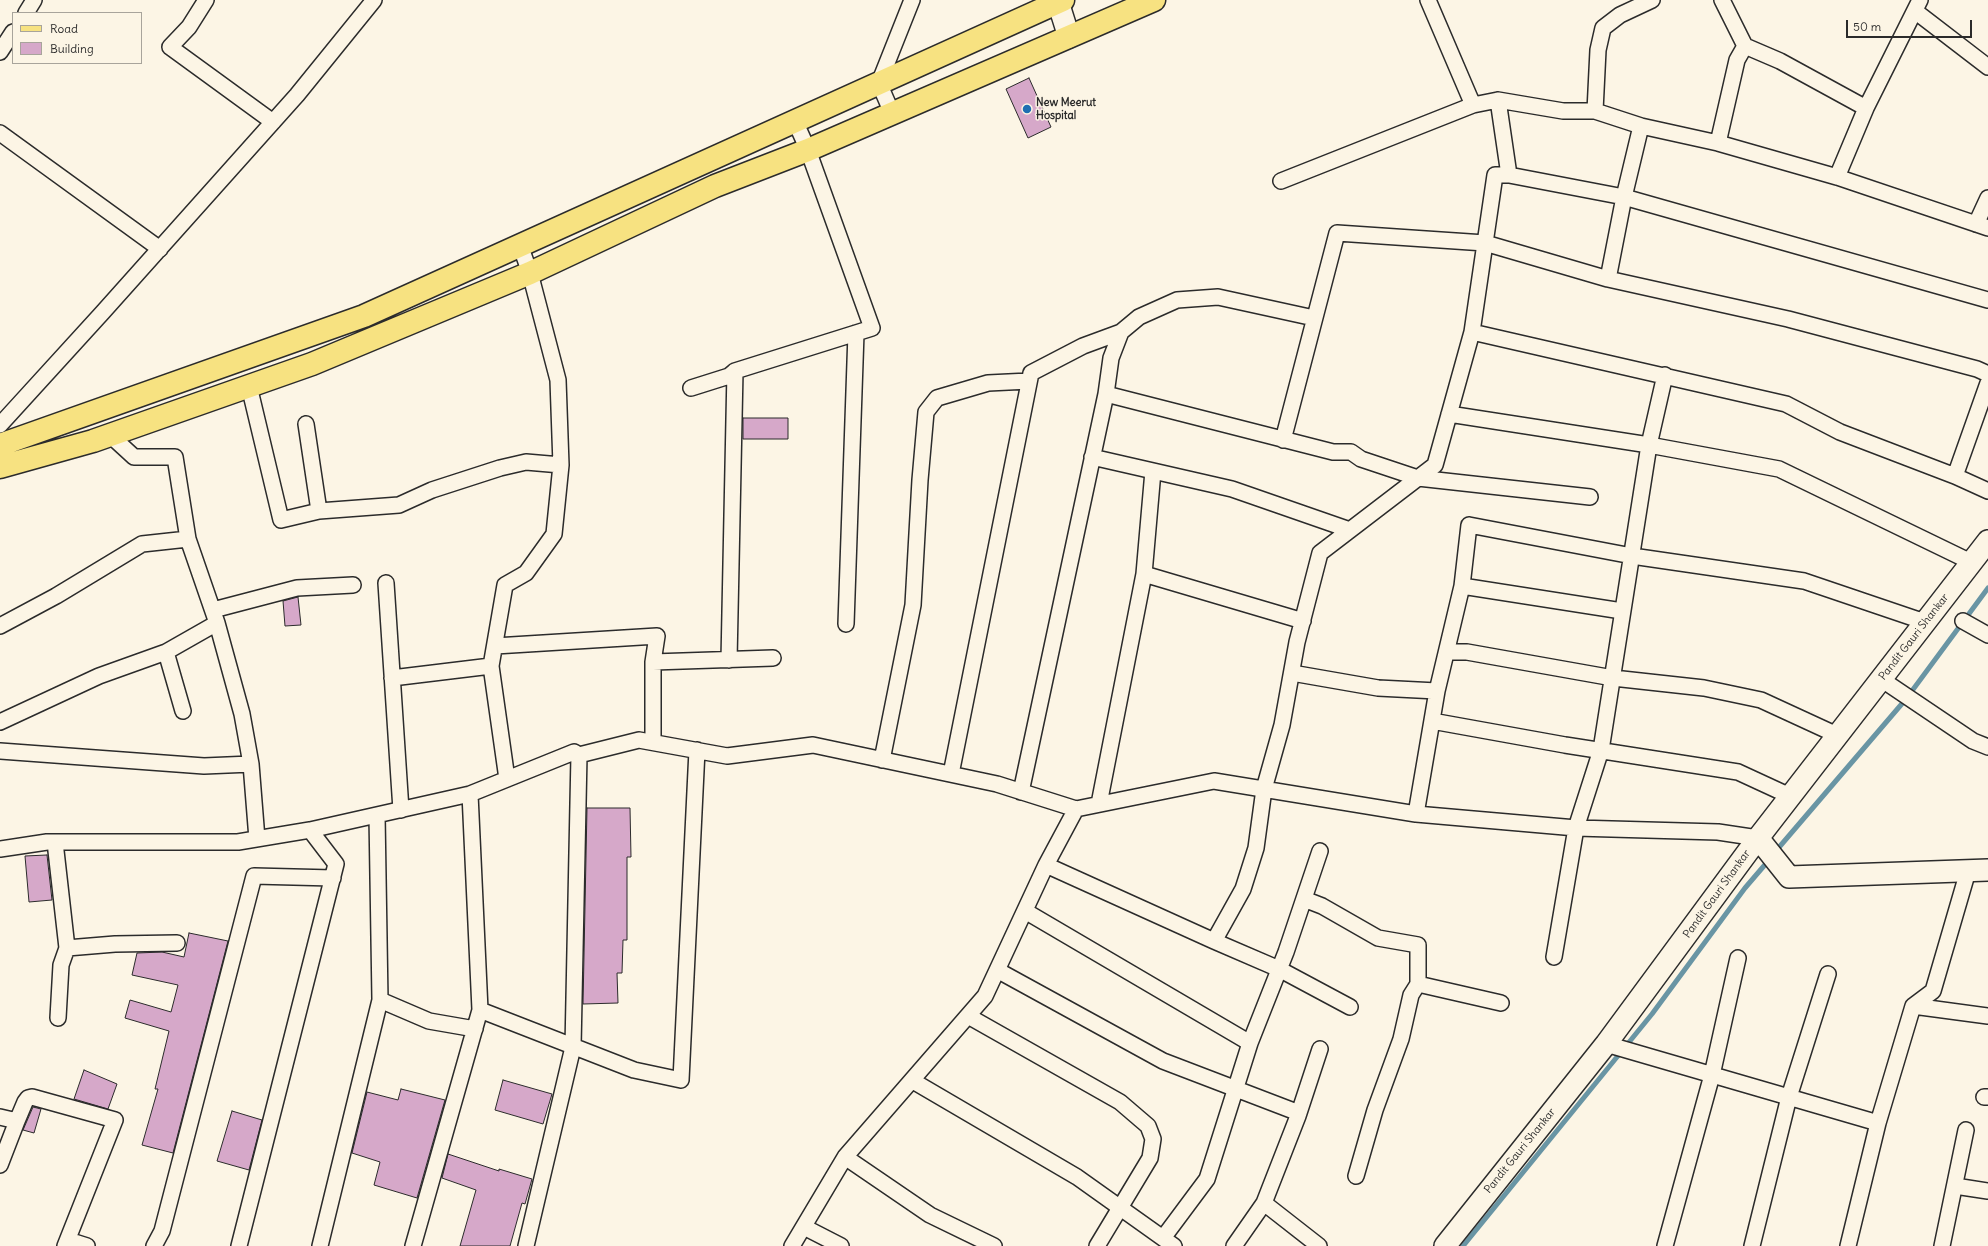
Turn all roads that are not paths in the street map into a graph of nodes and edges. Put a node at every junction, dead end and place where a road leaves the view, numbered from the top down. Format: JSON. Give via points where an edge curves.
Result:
{"nodes":[{"id":1,"x":34,"y":0,"type":"edge"},
{"id":2,"x":206,"y":0,"type":"edge"},
{"id":3,"x":374,"y":0,"type":"edge"},
{"id":4,"x":912,"y":0,"type":"edge"},
{"id":5,"x":1154,"y":0,"type":"edge"},
{"id":6,"x":1428,"y":0,"type":"edge"},
{"id":7,"x":1652,"y":0,"type":"edge"},
{"id":8,"x":1722,"y":0,"type":"edge"},
{"id":9,"x":1060,"y":1,"type":"edge"},
{"id":10,"x":1917,"y":6,"type":"edge"},
{"id":11,"x":27,"y":12,"type":"edge"},
{"id":12,"x":12,"y":34,"type":"edge"},
{"id":13,"x":1069,"y":37,"type":"junction"},
{"id":14,"x":1745,"y":46,"type":"junction"},
{"id":15,"x":0,"y":52,"type":"edge"},
{"id":16,"x":1988,"y":67,"type":"edge"},
{"id":17,"x":879,"y":83,"type":"junction"},
{"id":18,"x":1498,"y":100,"type":"junction"},
{"id":19,"x":1473,"y":105,"type":"junction"},
{"id":20,"x":1866,"y":108,"type":"junction"},
{"id":21,"x":1595,"y":111,"type":"junction"},
{"id":22,"x":892,"y":113,"type":"junction"},
{"id":23,"x":795,"y":121,"type":"junction"},
{"id":24,"x":273,"y":122,"type":"junction"},
{"id":25,"x":1641,"y":126,"type":"junction"},
{"id":26,"x":0,"y":133,"type":"edge"},
{"id":27,"x":1718,"y":143,"type":"junction"},
{"id":28,"x":808,"y":150,"type":"junction"},
{"id":29,"x":1509,"y":175,"type":"junction"},
{"id":30,"x":1837,"y":177,"type":"junction"},
{"id":31,"x":1281,"y":181,"type":"dead end"},
{"id":32,"x":1624,"y":197,"type":"junction"},
{"id":33,"x":1988,"y":198,"type":"edge"},
{"id":34,"x":1982,"y":226,"type":"edge"},
{"id":35,"x":1485,"y":243,"type":"junction"},
{"id":36,"x":520,"y":245,"type":"junction"},
{"id":37,"x":160,"y":249,"type":"junction"},
{"id":38,"x":530,"y":273,"type":"junction"},
{"id":39,"x":1608,"y":279,"type":"junction"},
{"id":40,"x":1988,"y":300,"type":"edge"},
{"id":41,"x":1314,"y":318,"type":"junction"},
{"id":42,"x":1121,"y":332,"type":"junction"},
{"id":43,"x":1472,"y":332,"type":"junction"},
{"id":44,"x":856,"y":333,"type":"junction"},
{"id":45,"x":220,"y":367,"type":"junction"},
{"id":46,"x":735,"y":371,"type":"junction"},
{"id":47,"x":1988,"y":374,"type":"edge"},
{"id":48,"x":1665,"y":375,"type":"junction"},
{"id":49,"x":1029,"y":381,"type":"junction"},
{"id":50,"x":1988,"y":384,"type":"edge"},
{"id":51,"x":691,"y":388,"type":"dead end"},
{"id":52,"x":239,"y":390,"type":"junction"},
{"id":53,"x":1106,"y":394,"type":"junction"},
{"id":54,"x":1449,"y":414,"type":"junction"},
{"id":55,"x":306,"y":424,"type":"dead end"},
{"id":56,"x":0,"y":425,"type":"edge"},
{"id":57,"x":110,"y":435,"type":"junction"},
{"id":58,"x":1283,"y":440,"type":"junction"},
{"id":59,"x":0,"y":445,"type":"edge"},
{"id":60,"x":1649,"y":445,"type":"junction"},
{"id":61,"x":1092,"y":457,"type":"junction"},
{"id":62,"x":561,"y":465,"type":"junction"},
{"id":63,"x":0,"y":467,"type":"edge"},
{"id":64,"x":1153,"y":471,"type":"junction"},
{"id":65,"x":1955,"y":476,"type":"junction"},
{"id":66,"x":1418,"y":478,"type":"junction"},
{"id":67,"x":1988,"y":491,"type":"edge"},
{"id":68,"x":1590,"y":497,"type":"dead end"},
{"id":69,"x":320,"y":511,"type":"junction"},
{"id":70,"x":1350,"y":530,"type":"junction"},
{"id":71,"x":188,"y":538,"type":"junction"},
{"id":72,"x":1988,"y":541,"type":"edge"},
{"id":73,"x":1632,"y":556,"type":"junction"},
{"id":74,"x":1971,"y":562,"type":"junction"},
{"id":75,"x":1144,"y":574,"type":"junction"},
{"id":76,"x":386,"y":582,"type":"dead end"},
{"id":77,"x":353,"y":585,"type":"dead end"},
{"id":78,"x":1462,"y":586,"type":"junction"},
{"id":79,"x":1622,"y":611,"type":"junction"},
{"id":80,"x":215,"y":617,"type":"junction"},
{"id":81,"x":1303,"y":621,"type":"junction"},
{"id":82,"x":1963,"y":621,"type":"dead end"},
{"id":83,"x":1925,"y":622,"type":"junction"},
{"id":84,"x":846,"y":624,"type":"dead end"},
{"id":85,"x":0,"y":626,"type":"edge"},
{"id":86,"x":1988,"y":635,"type":"edge"},
{"id":87,"x":495,"y":646,"type":"junction"},
{"id":88,"x":166,"y":652,"type":"junction"},
{"id":89,"x":1447,"y":652,"type":"junction"},
{"id":90,"x":774,"y":658,"type":"dead end"},
{"id":91,"x":729,"y":660,"type":"junction"},
{"id":92,"x":653,"y":662,"type":"junction"},
{"id":93,"x":491,"y":666,"type":"junction"},
{"id":94,"x":1292,"y":673,"type":"junction"},
{"id":95,"x":392,"y":678,"type":"junction"},
{"id":96,"x":1613,"y":678,"type":"junction"},
{"id":97,"x":1881,"y":679,"type":"junction"},
{"id":98,"x":1437,"y":691,"type":"junction"},
{"id":99,"x":183,"y":711,"type":"dead end"},
{"id":100,"x":1432,"y":721,"type":"junction"},
{"id":101,"x":0,"y":722,"type":"edge"},
{"id":102,"x":1838,"y":735,"type":"junction"},
{"id":103,"x":653,"y":742,"type":"junction"},
{"id":104,"x":1988,"y":747,"type":"edge"},
{"id":105,"x":697,"y":750,"type":"junction"},
{"id":106,"x":1601,"y":750,"type":"junction"},
{"id":107,"x":0,"y":751,"type":"edge"},
{"id":108,"x":579,"y":755,"type":"junction"},
{"id":109,"x":882,"y":760,"type":"junction"},
{"id":110,"x":251,"y":764,"type":"junction"},
{"id":111,"x":951,"y":774,"type":"junction"},
{"id":112,"x":507,"y":779,"type":"junction"},
{"id":113,"x":1264,"y":789,"type":"junction"},
{"id":114,"x":1021,"y":792,"type":"junction"},
{"id":115,"x":470,"y":794,"type":"junction"},
{"id":116,"x":1790,"y":796,"type":"junction"},
{"id":117,"x":1099,"y":804,"type":"junction"},
{"id":118,"x":401,"y":810,"type":"junction"},
{"id":119,"x":1076,"y":810,"type":"junction"},
{"id":120,"x":1416,"y":814,"type":"junction"},
{"id":121,"x":377,"y":815,"type":"junction"},
{"id":122,"x":1576,"y":828,"type":"junction"},
{"id":123,"x":310,"y":830,"type":"junction"},
{"id":124,"x":257,"y":838,"type":"junction"},
{"id":125,"x":1758,"y":838,"type":"junction"},
{"id":126,"x":55,"y":842,"type":"junction"},
{"id":127,"x":0,"y":849,"type":"edge"},
{"id":128,"x":1320,"y":851,"type":"dead end"},
{"id":129,"x":1046,"y":865,"type":"junction"},
{"id":130,"x":1978,"y":870,"type":"edge"},
{"id":131,"x":333,"y":878,"type":"junction"},
{"id":132,"x":1304,"y":899,"type":"junction"},
{"id":133,"x":1025,"y":911,"type":"junction"},
{"id":134,"x":1214,"y":941,"type":"junction"},
{"id":135,"x":176,"y":943,"type":"dead end"},
{"id":136,"x":67,"y":948,"type":"junction"},
{"id":137,"x":1554,"y":957,"type":"dead end"},
{"id":138,"x":1738,"y":958,"type":"dead end"},
{"id":139,"x":1279,"y":969,"type":"junction"},
{"id":140,"x":997,"y":970,"type":"junction"},
{"id":141,"x":1828,"y":974,"type":"dead end"},
{"id":142,"x":1418,"y":984,"type":"junction"},
{"id":143,"x":380,"y":1000,"type":"junction"},
{"id":144,"x":1501,"y":1003,"type":"dead end"},
{"id":145,"x":1913,"y":1006,"type":"junction"},
{"id":146,"x":1350,"y":1007,"type":"dead end"},
{"id":147,"x":480,"y":1010,"type":"junction"},
{"id":148,"x":968,"y":1016,"type":"junction"},
{"id":149,"x":1988,"y":1016,"type":"edge"},
{"id":150,"x":58,"y":1018,"type":"dead end"},
{"id":151,"x":475,"y":1029,"type":"junction"},
{"id":152,"x":1250,"y":1043,"type":"junction"},
{"id":153,"x":1606,"y":1044,"type":"junction"},
{"id":154,"x":572,"y":1046,"type":"junction"},
{"id":155,"x":1320,"y":1049,"type":"dead end"},
{"id":156,"x":1712,"y":1074,"type":"junction"},
{"id":157,"x":913,"y":1081,"type":"junction"},
{"id":158,"x":1236,"y":1088,"type":"junction"},
{"id":159,"x":1789,"y":1097,"type":"junction"},
{"id":160,"x":1299,"y":1113,"type":"junction"},
{"id":161,"x":0,"y":1117,"type":"edge"},
{"id":162,"x":17,"y":1122,"type":"junction"},
{"id":163,"x":1878,"y":1123,"type":"junction"},
{"id":164,"x":1966,"y":1130,"type":"dead end"},
{"id":165,"x":846,"y":1157,"type":"junction"},
{"id":166,"x":0,"y":1165,"type":"edge"},
{"id":167,"x":1356,"y":1176,"type":"dead end"},
{"id":168,"x":1955,"y":1186,"type":"junction"},
{"id":169,"x":1988,"y":1191,"type":"edge"},
{"id":170,"x":1264,"y":1203,"type":"junction"},
{"id":171,"x":1121,"y":1208,"type":"junction"},
{"id":172,"x":804,"y":1227,"type":"junction"},
{"id":173,"x":1169,"y":1242,"type":"edge"},
{"id":174,"x":67,"y":1243,"type":"edge"},
{"id":175,"x":87,"y":1246,"type":"edge"},
{"id":176,"x":154,"y":1246,"type":"edge"},
{"id":177,"x":239,"y":1246,"type":"edge"},
{"id":178,"x":320,"y":1246,"type":"edge"},
{"id":179,"x":413,"y":1246,"type":"edge"},
{"id":180,"x":526,"y":1246,"type":"edge"},
{"id":181,"x":792,"y":1246,"type":"edge"},
{"id":182,"x":841,"y":1246,"type":"edge"},
{"id":183,"x":994,"y":1246,"type":"edge"},
{"id":184,"x":1097,"y":1246,"type":"edge"},
{"id":185,"x":1234,"y":1246,"type":"edge"},
{"id":186,"x":1319,"y":1246,"type":"edge"},
{"id":187,"x":1445,"y":1246,"type":"edge"},
{"id":188,"x":1665,"y":1246,"type":"edge"},
{"id":189,"x":1752,"y":1246,"type":"edge"},
{"id":190,"x":1848,"y":1246,"type":"edge"},
{"id":191,"x":1942,"y":1246,"type":"edge"}],
"edges":[{"from":1,"to":11,"type":"street"},
{"from":2,"to":24,"type":"street","via":[[189,27],[170,47]]},
{"from":3,"to":24,"type":"street"},
{"from":4,"to":17,"type":"street"},
{"from":5,"to":13,"type":"main road"},
{"from":6,"to":19,"type":"street"},
{"from":7,"to":21,"type":"street","via":[[1620,15],[1603,28],[1598,50]]},
{"from":8,"to":14,"type":"street"},
{"from":9,"to":13,"type":"street"},
{"from":9,"to":17,"type":"main road"},
{"from":10,"to":16,"type":"street"},
{"from":10,"to":20,"type":"street"},
{"from":12,"to":15,"type":"street"},
{"from":13,"to":22,"type":"main road"},
{"from":14,"to":20,"type":"street"},
{"from":14,"to":27,"type":"street","via":[[1737,60]]},
{"from":17,"to":22,"type":"street"},
{"from":17,"to":23,"type":"main road"},
{"from":18,"to":19,"type":"street"},
{"from":18,"to":21,"type":"street","via":[[1563,111]]},
{"from":18,"to":29,"type":"street"},
{"from":19,"to":31,"type":"street"},
{"from":20,"to":30,"type":"street"},
{"from":21,"to":25,"type":"street"},
{"from":22,"to":28,"type":"main road"},
{"from":23,"to":28,"type":"street"},
{"from":23,"to":36,"type":"main road"},
{"from":24,"to":37,"type":"street"},
{"from":25,"to":27,"type":"street"},
{"from":25,"to":32,"type":"street"},
{"from":26,"to":37,"type":"street"},
{"from":27,"to":30,"type":"street"},
{"from":28,"to":38,"type":"main road","via":[[715,186]]},
{"from":28,"to":44,"type":"street","via":[[872,328]]},
{"from":29,"to":32,"type":"street"},
{"from":29,"to":35,"type":"street","via":[[1495,175]]},
{"from":30,"to":34,"type":"street"},
{"from":32,"to":39,"type":"street"},
{"from":32,"to":40,"type":"street"},
{"from":33,"to":34,"type":"street"},
{"from":35,"to":39,"type":"street"},
{"from":35,"to":41,"type":"street","via":[[1337,233]]},
{"from":35,"to":43,"type":"street"},
{"from":36,"to":38,"type":"street"},
{"from":36,"to":45,"type":"main road","via":[[364,316]]},
{"from":37,"to":56,"type":"street"},
{"from":38,"to":52,"type":"main road","via":[[312,364]]},
{"from":38,"to":62,"type":"street","via":[[558,380]]},
{"from":39,"to":47,"type":"street","via":[[1788,319]]},
{"from":41,"to":42,"type":"street","via":[[1218,297],[1177,300],[1139,317]]},
{"from":41,"to":58,"type":"street"},
{"from":42,"to":49,"type":"street","via":[[1083,346],[1031,373]]},
{"from":42,"to":53,"type":"street","via":[[1111,358]]},
{"from":43,"to":48,"type":"street"},
{"from":43,"to":54,"type":"street"},
{"from":44,"to":46,"type":"street"},
{"from":44,"to":84,"type":"street"},
{"from":45,"to":52,"type":"main road"},
{"from":45,"to":59,"type":"main road"},
{"from":46,"to":51,"type":"street","via":[[729,376]]},
{"from":46,"to":91,"type":"street"},
{"from":48,"to":60,"type":"street"},
{"from":48,"to":65,"type":"street","via":[[1786,404],[1840,432]]},
{"from":49,"to":109,"type":"street","via":[[988,382],[937,398],[926,412],[913,605]]},
{"from":49,"to":111,"type":"street"},
{"from":50,"to":65,"type":"street"},
{"from":52,"to":57,"type":"main road"},
{"from":52,"to":69,"type":"street","via":[[281,520]]},
{"from":53,"to":58,"type":"street"},
{"from":53,"to":61,"type":"street"},
{"from":54,"to":60,"type":"street"},
{"from":54,"to":66,"type":"street","via":[[1435,464]]},
{"from":55,"to":69,"type":"street"},
{"from":57,"to":63,"type":"main road"},
{"from":57,"to":71,"type":"street","via":[[134,457],[175,457]]},
{"from":58,"to":66,"type":"street","via":[[1333,452],[1351,452],[1361,459]]},
{"from":60,"to":73,"type":"street"},
{"from":60,"to":74,"type":"street","via":[[1779,470]]},
{"from":61,"to":64,"type":"street"},
{"from":61,"to":114,"type":"street"},
{"from":62,"to":69,"type":"street","via":[[526,462],[432,490],[399,505]]},
{"from":62,"to":87,"type":"street","via":[[554,534],[526,573],[505,585]]},
{"from":64,"to":70,"type":"street","via":[[1232,489]]},
{"from":64,"to":75,"type":"street"},
{"from":65,"to":67,"type":"street"},
{"from":66,"to":68,"type":"street"},
{"from":66,"to":70,"type":"street"},
{"from":70,"to":81,"type":"street","via":[[1320,553]]},
{"from":71,"to":80,"type":"street"},
{"from":71,"to":85,"type":"street","via":[[142,544],[56,596]]},
{"from":72,"to":74,"type":"street","name":"Pandit Gauri Shankar"},
{"from":73,"to":78,"type":"street","via":[[1469,525]]},
{"from":73,"to":79,"type":"street"},
{"from":73,"to":83,"type":"street","via":[[1804,581]]},
{"from":74,"to":83,"type":"street","name":"Pandit Gauri Shankar"},
{"from":75,"to":81,"type":"street"},
{"from":75,"to":117,"type":"street"},
{"from":76,"to":95,"type":"street"},
{"from":77,"to":80,"type":"street","via":[[297,588]]},
{"from":78,"to":79,"type":"street"},
{"from":78,"to":89,"type":"street"},
{"from":79,"to":96,"type":"street"},
{"from":80,"to":88,"type":"street"},
{"from":80,"to":110,"type":"street","via":[[242,714]]},
{"from":81,"to":94,"type":"street"},
{"from":82,"to":86,"type":"street"},
{"from":83,"to":97,"type":"street","name":"Pandit Gauri Shankar"},
{"from":87,"to":92,"type":"street","via":[[657,636]]},
{"from":87,"to":93,"type":"street"},
{"from":88,"to":99,"type":"street"},
{"from":88,"to":101,"type":"street","via":[[99,676]]},
{"from":89,"to":96,"type":"street","via":[[1467,652]]},
{"from":89,"to":98,"type":"street"},
{"from":90,"to":91,"type":"street"},
{"from":91,"to":92,"type":"street"},
{"from":92,"to":103,"type":"street"},
{"from":93,"to":95,"type":"street"},
{"from":93,"to":112,"type":"street"},
{"from":94,"to":98,"type":"street","via":[[1378,688]]},
{"from":94,"to":113,"type":"street","via":[[1282,725]]},
{"from":95,"to":118,"type":"street"},
{"from":96,"to":102,"type":"street","via":[[1704,688],[1761,700]]},
{"from":96,"to":106,"type":"street"},
{"from":97,"to":102,"type":"street","name":"Pandit Gauri Shankar"},
{"from":97,"to":104,"type":"street","via":[[1973,741]]},
{"from":98,"to":100,"type":"street"},
{"from":100,"to":106,"type":"street"},
{"from":100,"to":120,"type":"street"},
{"from":102,"to":116,"type":"street","name":"Pandit Gauri Shankar"},
{"from":103,"to":105,"type":"street"},
{"from":103,"to":108,"type":"street","via":[[639,740]]},
{"from":105,"to":109,"type":"street","via":[[727,756],[813,745]]},
{"from":105,"to":154,"type":"street","via":[[681,1080],[634,1070]]},
{"from":106,"to":116,"type":"street","via":[[1738,772]]},
{"from":106,"to":122,"type":"street"},
{"from":107,"to":110,"type":"street","via":[[204,766]]},
{"from":108,"to":112,"type":"street","via":[[574,752]]},
{"from":108,"to":154,"type":"street"},
{"from":109,"to":111,"type":"street"},
{"from":110,"to":124,"type":"street"},
{"from":111,"to":114,"type":"street"},
{"from":112,"to":115,"type":"street"},
{"from":113,"to":117,"type":"street","via":[[1214,781]]},
{"from":113,"to":120,"type":"street"},
{"from":113,"to":134,"type":"street","via":[[1256,848],[1243,889]]},
{"from":114,"to":119,"type":"street"},
{"from":115,"to":118,"type":"street"},
{"from":115,"to":147,"type":"street"},
{"from":116,"to":125,"type":"street","name":"Pandit Gauri Shankar"},
{"from":117,"to":119,"type":"street"},
{"from":118,"to":121,"type":"street"},
{"from":119,"to":129,"type":"street"},
{"from":120,"to":122,"type":"street"},
{"from":121,"to":123,"type":"street"},
{"from":121,"to":143,"type":"street"},
{"from":122,"to":125,"type":"street","via":[[1718,832]]},
{"from":122,"to":137,"type":"street"},
{"from":123,"to":124,"type":"street"},
{"from":123,"to":131,"type":"street","via":[[336,864]]},
{"from":124,"to":126,"type":"street","via":[[238,842]]},
{"from":125,"to":130,"type":"street","via":[[1789,877]]},
{"from":125,"to":153,"type":"street","name":"Pandit Gauri Shankar"},
{"from":126,"to":127,"type":"street"},
{"from":126,"to":136,"type":"street"},
{"from":128,"to":132,"type":"street"},
{"from":129,"to":133,"type":"street"},
{"from":129,"to":134,"type":"street"},
{"from":130,"to":145,"type":"street","via":[[1933,991]]},
{"from":131,"to":176,"type":"street","via":[[254,876],[162,1231]]},
{"from":131,"to":177,"type":"street"},
{"from":132,"to":139,"type":"street"},
{"from":132,"to":142,"type":"street","via":[[1322,906],[1378,938],[1418,946]]},
{"from":133,"to":140,"type":"street"},
{"from":133,"to":152,"type":"street"},
{"from":134,"to":139,"type":"street"},
{"from":135,"to":136,"type":"street"},
{"from":136,"to":150,"type":"street","via":[[61,965]]},
{"from":138,"to":156,"type":"street"},
{"from":139,"to":146,"type":"street"},
{"from":139,"to":152,"type":"street"},
{"from":140,"to":148,"type":"street","via":[[985,996]]},
{"from":140,"to":158,"type":"street","via":[[1163,1061]]},
{"from":141,"to":159,"type":"street"},
{"from":142,"to":144,"type":"street"},
{"from":142,"to":167,"type":"street","via":[[1411,994],[1401,1039],[1375,1110]]},
{"from":143,"to":151,"type":"street","via":[[429,1021]]},
{"from":143,"to":178,"type":"street"},
{"from":145,"to":149,"type":"street"},
{"from":145,"to":163,"type":"street"},
{"from":147,"to":151,"type":"street"},
{"from":147,"to":154,"type":"street"},
{"from":148,"to":157,"type":"street"},
{"from":148,"to":171,"type":"street","via":[[1120,1102],[1148,1126],[1153,1139],[1150,1158]]},
{"from":151,"to":179,"type":"street"},
{"from":152,"to":158,"type":"street"},
{"from":153,"to":156,"type":"street"},
{"from":153,"to":187,"type":"street","name":"Pandit Gauri Shankar"},
{"from":154,"to":180,"type":"street"},
{"from":155,"to":160,"type":"street"},
{"from":156,"to":159,"type":"street"},
{"from":156,"to":188,"type":"street"},
{"from":157,"to":165,"type":"street"},
{"from":157,"to":171,"type":"street","via":[[1077,1177]]},
{"from":158,"to":160,"type":"street"},
{"from":158,"to":173,"type":"street","via":[[1207,1179]]},
{"from":159,"to":163,"type":"street"},
{"from":159,"to":189,"type":"street"},
{"from":160,"to":170,"type":"street"},
{"from":161,"to":162,"type":"street"},
{"from":162,"to":166,"type":"street"},
{"from":162,"to":174,"type":"street","via":[[25,1102],[32,1097],[115,1120]]},
{"from":163,"to":190,"type":"street"},
{"from":164,"to":168,"type":"street"},
{"from":165,"to":172,"type":"street"},
{"from":165,"to":183,"type":"street","via":[[930,1215]]},
{"from":168,"to":169,"type":"street"},
{"from":168,"to":191,"type":"street"},
{"from":170,"to":185,"type":"street"},
{"from":170,"to":186,"type":"street"},
{"from":171,"to":173,"type":"street"},
{"from":171,"to":184,"type":"street"},
{"from":172,"to":181,"type":"street"},
{"from":172,"to":182,"type":"street"},
{"from":174,"to":175,"type":"street"}]}
